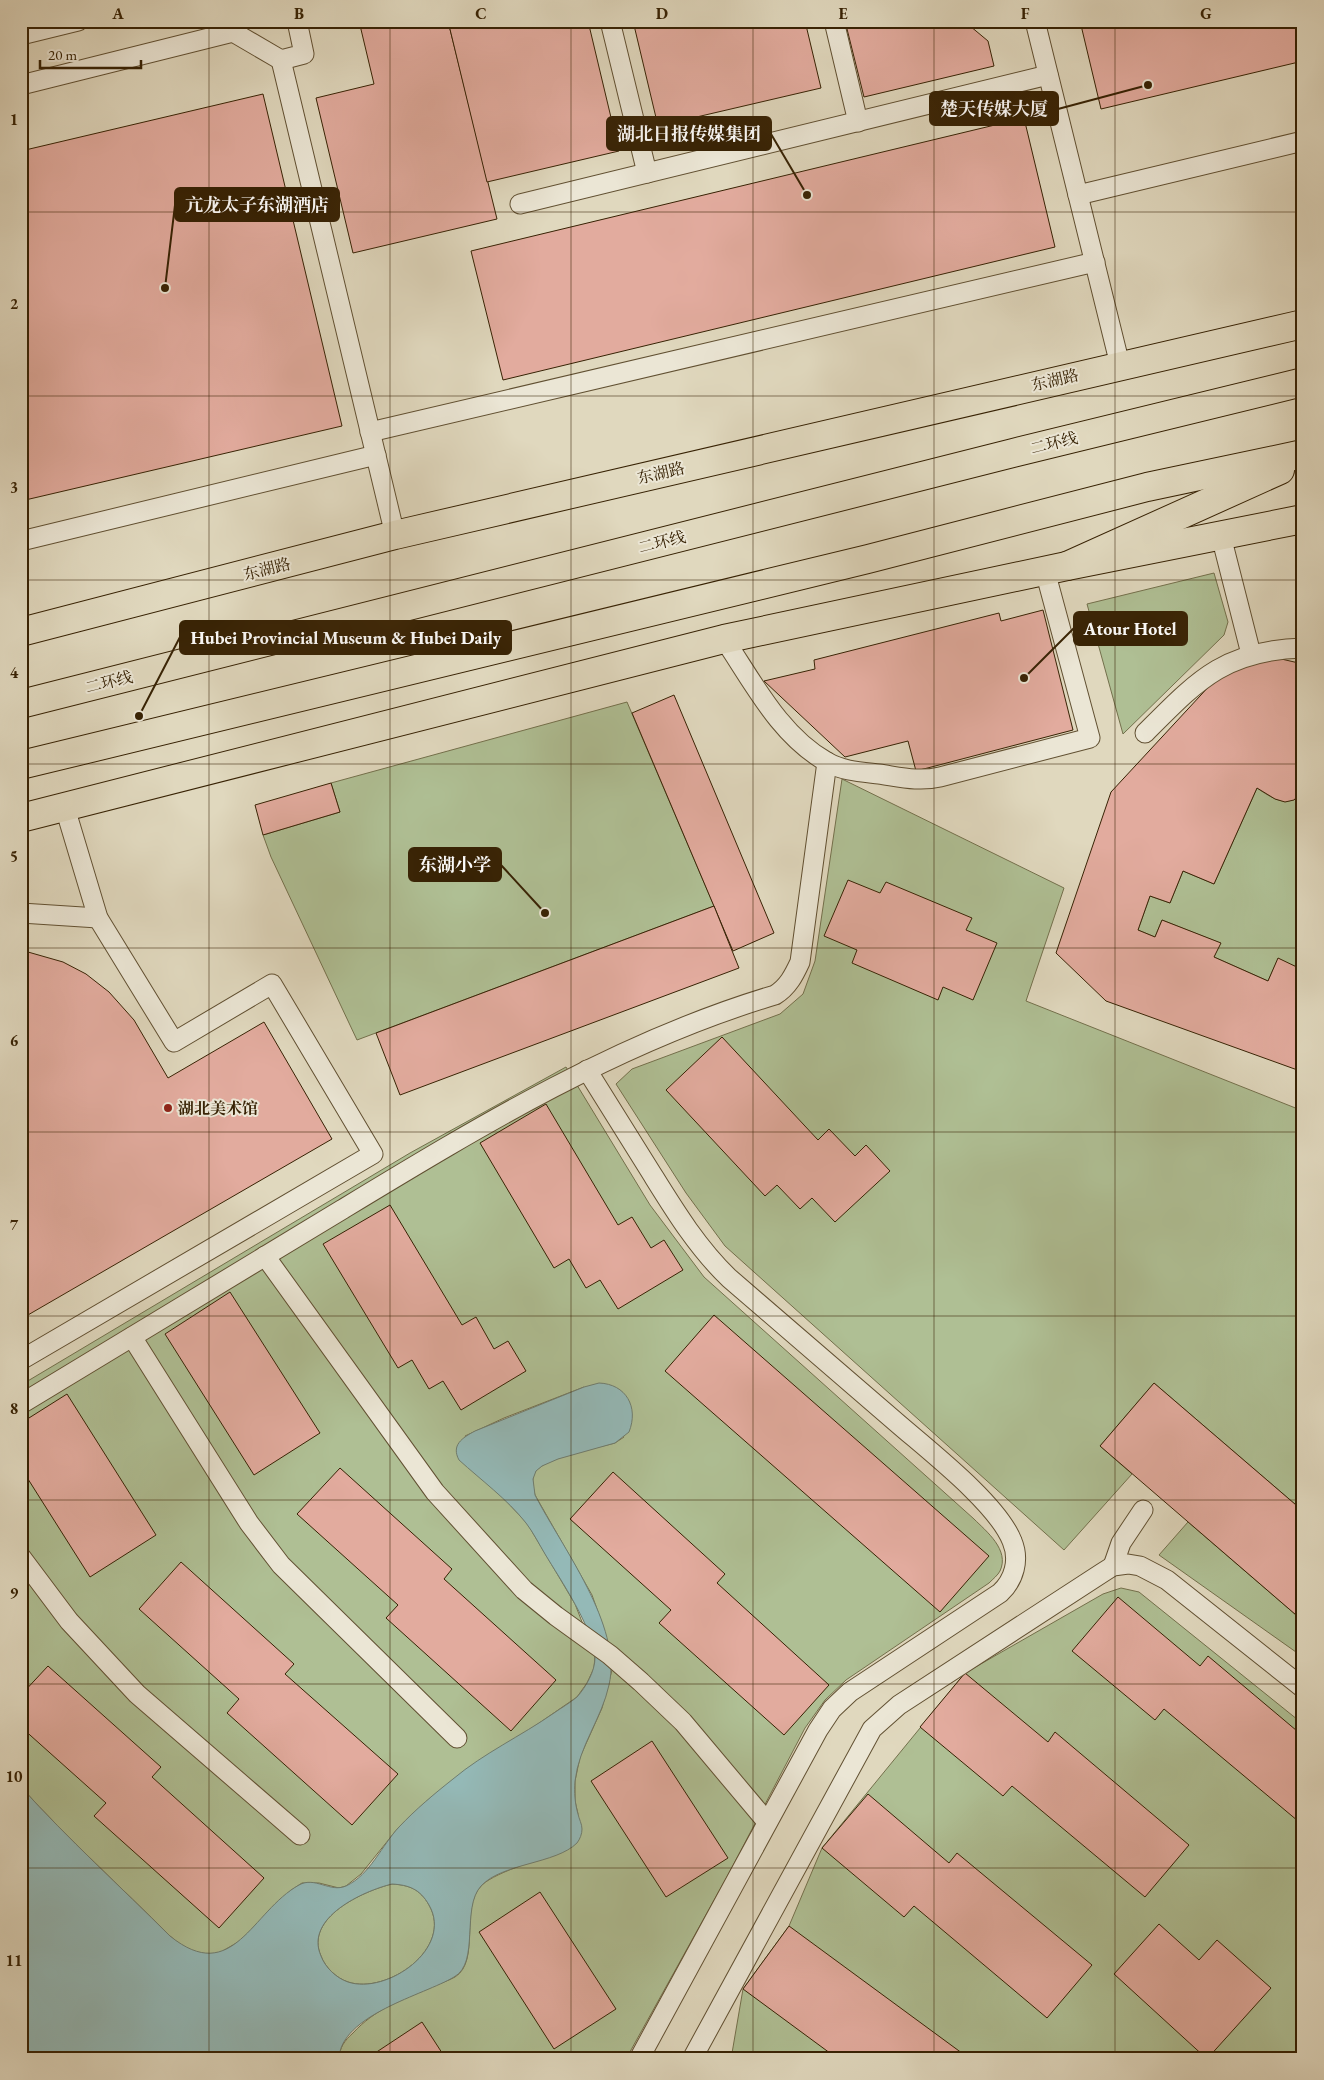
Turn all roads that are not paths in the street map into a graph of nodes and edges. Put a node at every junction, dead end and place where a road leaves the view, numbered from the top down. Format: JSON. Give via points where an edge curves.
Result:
{"nodes":[{"id":1,"x":78,"y":21,"type":"edge"},
{"id":2,"x":297,"y":21,"type":"edge"},
{"id":3,"x":610,"y":21,"type":"edge"},
{"id":4,"x":834,"y":21,"type":"edge"},
{"id":5,"x":1035,"y":21,"type":"edge"},
{"id":6,"x":231,"y":27,"type":"edge"},
{"id":7,"x":21,"y":35,"type":"edge"},
{"id":8,"x":281,"y":60,"type":"junction"},
{"id":9,"x":1048,"y":75,"type":"junction"},
{"id":10,"x":21,"y":85,"type":"edge"},
{"id":11,"x":858,"y":122,"type":"junction"},
{"id":12,"x":1303,"y":142,"type":"edge"},
{"id":13,"x":646,"y":173,"type":"junction"},
{"id":14,"x":1078,"y":194,"type":"junction"},
{"id":15,"x":520,"y":204,"type":"dead end"},
{"id":16,"x":1095,"y":262,"type":"junction"},
{"id":17,"x":1303,"y":324,"type":"edge"},
{"id":18,"x":1120,"y":365,"type":"junction"},
{"id":19,"x":1303,"y":382,"type":"edge"},
{"id":20,"x":370,"y":432,"type":"junction"},
{"id":21,"x":1303,"y":454,"type":"edge"},
{"id":22,"x":376,"y":455,"type":"junction"},
{"id":23,"x":1303,"y":460,"type":"edge"},
{"id":24,"x":1303,"y":519,"type":"edge"},
{"id":25,"x":395,"y":536,"type":"junction"},
{"id":26,"x":1221,"y":536,"type":"junction"},
{"id":27,"x":21,"y":541,"type":"edge"},
{"id":28,"x":1056,"y":569,"type":"junction"},
{"id":29,"x":21,"y":632,"type":"edge"},
{"id":30,"x":724,"y":639,"type":"junction"},
{"id":31,"x":1303,"y":648,"type":"edge"},
{"id":32,"x":1251,"y":654,"type":"junction"},
{"id":33,"x":21,"y":704,"type":"edge"},
{"id":34,"x":1145,"y":733,"type":"dead end"},
{"id":35,"x":827,"y":762,"type":"junction"},
{"id":36,"x":21,"y":765,"type":"edge"},
{"id":37,"x":65,"y":808,"type":"junction"},
{"id":38,"x":21,"y":818,"type":"edge"},
{"id":39,"x":21,"y":913,"type":"edge"},
{"id":40,"x":98,"y":918,"type":"junction"},
{"id":41,"x":587,"y":1070,"type":"junction"},
{"id":42,"x":265,"y":1256,"type":"junction"},
{"id":43,"x":132,"y":1337,"type":"junction"},
{"id":44,"x":21,"y":1360,"type":"edge"},
{"id":45,"x":21,"y":1404,"type":"edge"},
{"id":46,"x":1143,"y":1510,"type":"dead end"},
{"id":47,"x":21,"y":1557,"type":"edge"},
{"id":48,"x":1113,"y":1566,"type":"junction"},
{"id":49,"x":1303,"y":1688,"type":"edge"},
{"id":50,"x":457,"y":1738,"type":"dead end"},
{"id":51,"x":767,"y":1822,"type":"junction"},
{"id":52,"x":300,"y":1835,"type":"dead end"},
{"id":53,"x":639,"y":2059,"type":"edge"},
{"id":54,"x":692,"y":2059,"type":"edge"}],
"edges":[{"from":1,"to":7,"type":"lane"},
{"from":2,"to":8,"type":"lane","via":[[304,54]]},
{"from":3,"to":13,"type":"lane"},
{"from":4,"to":11,"type":"lane"},
{"from":5,"to":9,"type":"lane"},
{"from":6,"to":8,"type":"lane"},
{"from":6,"to":10,"type":"lane"},
{"from":8,"to":20,"type":"lane"},
{"from":9,"to":11,"type":"lane"},
{"from":9,"to":14,"type":"lane"},
{"from":11,"to":13,"type":"lane"},
{"from":12,"to":14,"type":"lane"},
{"from":13,"to":15,"type":"lane"},
{"from":14,"to":16,"type":"lane"},
{"from":16,"to":18,"type":"lane"},
{"from":16,"to":20,"type":"lane"},
{"from":17,"to":18,"type":"main road","name":"东湖路"},
{"from":18,"to":25,"type":"main road","name":"东湖路"},
{"from":19,"to":33,"type":"main road","name":"二环线"},
{"from":20,"to":22,"type":"lane"},
{"from":21,"to":36,"type":"main road","via":[[1147,487],[868,559]]},
{"from":22,"to":25,"type":"lane"},
{"from":22,"to":27,"type":"lane"},
{"from":23,"to":28,"type":"main road"},
{"from":24,"to":26,"type":"main road"},
{"from":25,"to":29,"type":"main road","name":"东湖路"},
{"from":26,"to":28,"type":"main road"},
{"from":26,"to":32,"type":"lane"},
{"from":28,"to":30,"type":"main road"},
{"from":28,"to":35,"type":"lane","via":[[1090,738],[923,781],[844,769]]},
{"from":30,"to":35,"type":"lane","via":[[785,728]]},
{"from":30,"to":37,"type":"main road"},
{"from":31,"to":32,"type":"lane"},
{"from":32,"to":34,"type":"lane","via":[[1201,678]]},
{"from":35,"to":41,"type":"lane","via":[[800,962],[786,986],[775,996],[681,1028]]},
{"from":37,"to":38,"type":"main road"},
{"from":37,"to":40,"type":"lane"},
{"from":39,"to":40,"type":"lane"},
{"from":40,"to":44,"type":"lane","via":[[174,1042],[272,984],[373,1154]]},
{"from":41,"to":42,"type":"lane","via":[[417,1164]]},
{"from":41,"to":51,"type":"lane","via":[[676,1214],[709,1259],[942,1462],[995,1515],[1015,1551],[1011,1580],[1000,1593],[850,1692],[832,1709]]},
{"from":42,"to":43,"type":"lane"},
{"from":42,"to":51,"type":"lane","via":[[435,1492],[524,1590],[610,1655],[683,1722]]},
{"from":43,"to":45,"type":"lane"},
{"from":43,"to":50,"type":"lane","via":[[249,1524],[281,1565]]},
{"from":46,"to":48,"type":"lane","via":[[1121,1544]]},
{"from":47,"to":52,"type":"lane","via":[[69,1621],[137,1694]]},
{"from":48,"to":49,"type":"lane","via":[[1140,1566],[1168,1580]]},
{"from":48,"to":54,"type":"lane","via":[[900,1705],[872,1729]]},
{"from":51,"to":53,"type":"lane"}]}
